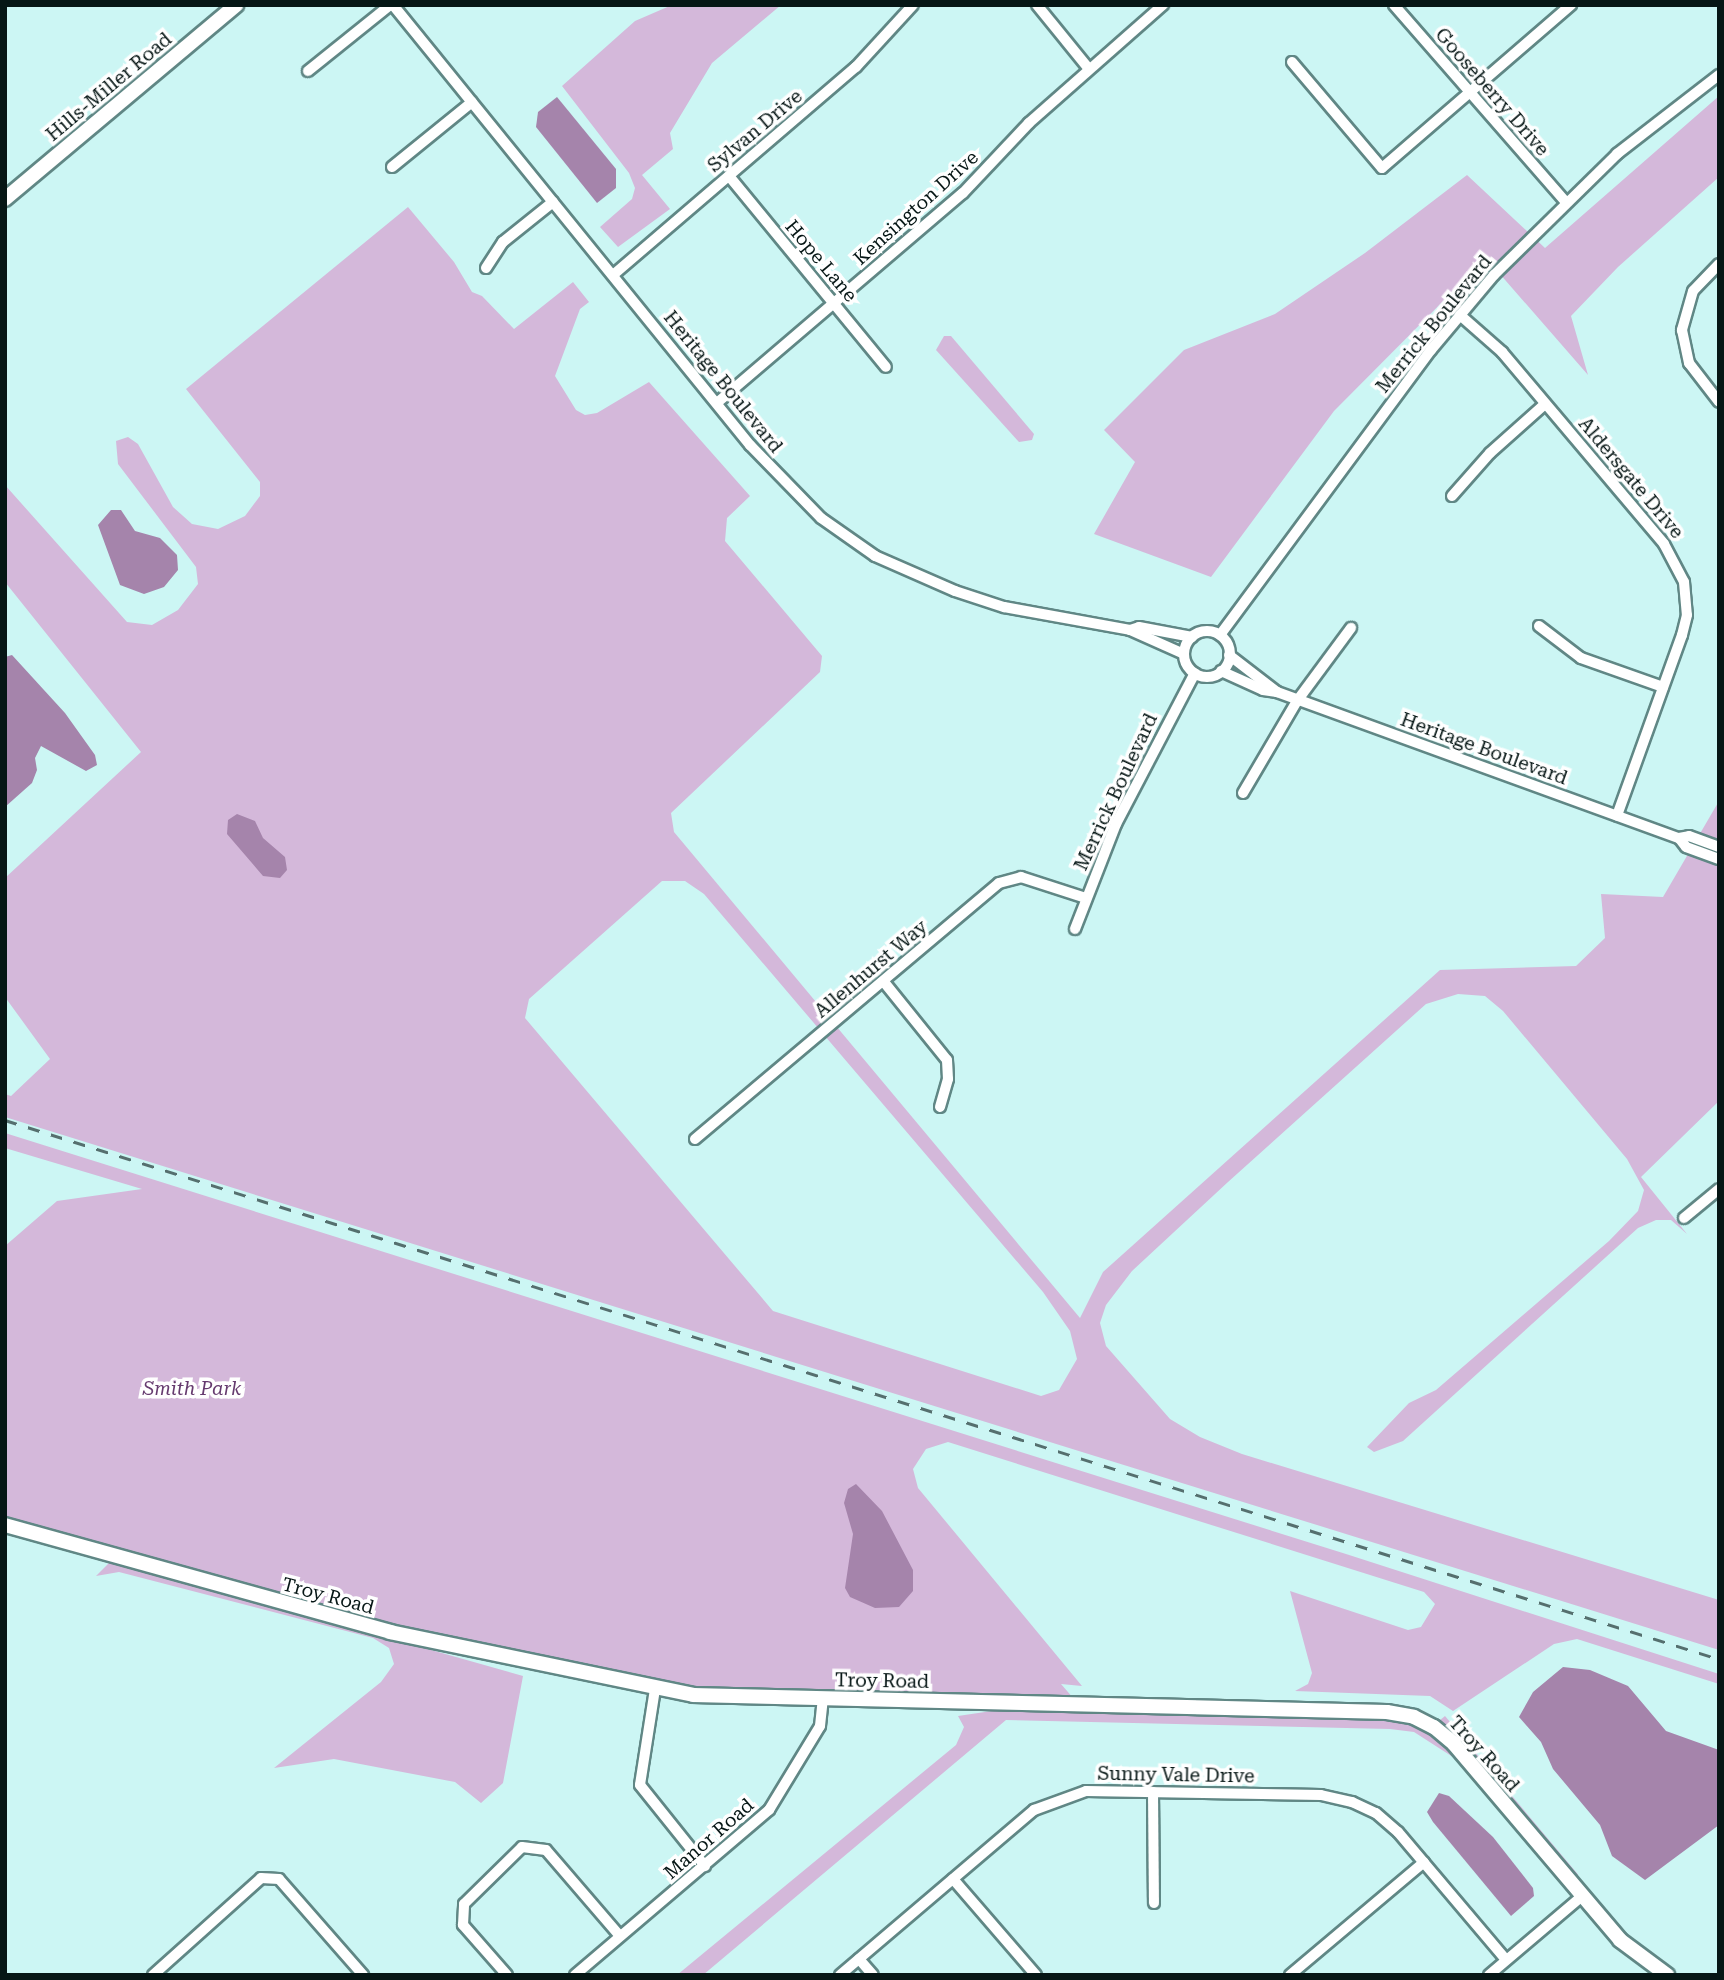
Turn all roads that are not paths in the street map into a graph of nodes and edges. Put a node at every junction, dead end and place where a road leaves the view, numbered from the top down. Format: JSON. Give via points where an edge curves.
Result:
{"nodes":[{"id":1,"x":236,"y":5,"type":"edge"},
{"id":2,"x":391,"y":5,"type":"edge"},
{"id":3,"x":913,"y":5,"type":"edge"},
{"id":4,"x":1037,"y":5,"type":"edge"},
{"id":5,"x":1163,"y":5,"type":"edge"},
{"id":6,"x":1572,"y":5,"type":"edge"},
{"id":7,"x":1399,"y":7,"type":"edge"},
{"id":8,"x":1292,"y":62,"type":"dead end"},
{"id":9,"x":1089,"y":69,"type":"junction"},
{"id":10,"x":308,"y":71,"type":"dead end"},
{"id":11,"x":1719,"y":75,"type":"edge"},
{"id":12,"x":1470,"y":94,"type":"junction"},
{"id":13,"x":472,"y":102,"type":"junction"},
{"id":14,"x":392,"y":167,"type":"dead end"},
{"id":15,"x":729,"y":176,"type":"junction"},
{"id":16,"x":5,"y":199,"type":"edge"},
{"id":17,"x":1565,"y":201,"type":"junction"},
{"id":18,"x":553,"y":202,"type":"junction"},
{"id":19,"x":1719,"y":264,"type":"edge"},
{"id":20,"x":486,"y":268,"type":"dead end"},
{"id":21,"x":613,"y":275,"type":"junction"},
{"id":22,"x":834,"y":304,"type":"junction"},
{"id":23,"x":1460,"y":315,"type":"junction"},
{"id":24,"x":886,"y":367,"type":"dead end"},
{"id":25,"x":718,"y":402,"type":"junction"},
{"id":26,"x":1719,"y":402,"type":"edge"},
{"id":27,"x":1545,"y":404,"type":"junction"},
{"id":28,"x":1452,"y":496,"type":"dead end"},
{"id":29,"x":1539,"y":626,"type":"dead end"},
{"id":30,"x":1351,"y":628,"type":"dead end"},
{"id":31,"x":1130,"y":630,"type":"junction"},
{"id":32,"x":1220,"y":635,"type":"junction"},
{"id":33,"x":1192,"y":637,"type":"junction"},
{"id":34,"x":1184,"y":654,"type":"junction"},
{"id":35,"x":1229,"y":655,"type":"junction"},
{"id":36,"x":1221,"y":671,"type":"junction"},
{"id":37,"x":1195,"y":673,"type":"junction"},
{"id":38,"x":1663,"y":687,"type":"junction"},
{"id":39,"x":1277,"y":692,"type":"junction"},
{"id":40,"x":1297,"y":701,"type":"junction"},
{"id":41,"x":1243,"y":793,"type":"dead end"},
{"id":42,"x":1616,"y":816,"type":"junction"},
{"id":43,"x":1679,"y":838,"type":"junction"},
{"id":44,"x":1719,"y":847,"type":"edge"},
{"id":45,"x":1719,"y":859,"type":"edge"},
{"id":46,"x":1086,"y":898,"type":"junction"},
{"id":47,"x":1075,"y":929,"type":"dead end"},
{"id":48,"x":884,"y":982,"type":"junction"},
{"id":49,"x":940,"y":1107,"type":"dead end"},
{"id":50,"x":695,"y":1139,"type":"dead end"},
{"id":51,"x":1719,"y":1189,"type":"edge"},
{"id":52,"x":1684,"y":1218,"type":"dead end"},
{"id":53,"x":5,"y":1525,"type":"edge"},
{"id":54,"x":655,"y":1689,"type":"junction"},
{"id":55,"x":824,"y":1699,"type":"junction"},
{"id":56,"x":1153,"y":1792,"type":"junction"},
{"id":57,"x":1424,"y":1862,"type":"junction"},
{"id":58,"x":705,"y":1866,"type":"junction"},
{"id":59,"x":953,"y":1879,"type":"junction"},
{"id":60,"x":1581,"y":1897,"type":"junction"},
{"id":61,"x":1154,"y":1903,"type":"dead end"},
{"id":62,"x":620,"y":1936,"type":"junction"},
{"id":63,"x":859,"y":1959,"type":"junction"},
{"id":64,"x":1506,"y":1960,"type":"junction"},
{"id":65,"x":153,"y":1975,"type":"edge"},
{"id":66,"x":363,"y":1975,"type":"edge"},
{"id":67,"x":507,"y":1975,"type":"edge"},
{"id":68,"x":575,"y":1975,"type":"edge"},
{"id":69,"x":840,"y":1975,"type":"edge"},
{"id":70,"x":873,"y":1975,"type":"edge"},
{"id":71,"x":1036,"y":1975,"type":"edge"},
{"id":72,"x":1290,"y":1975,"type":"edge"},
{"id":73,"x":1489,"y":1975,"type":"edge"},
{"id":74,"x":1667,"y":1975,"type":"edge"}],
"edges":[{"from":1,"to":16,"type":"street","name":"Hills-Miller Road"},
{"from":2,"to":10,"type":"street"},
{"from":2,"to":13,"type":"street","name":"Heritage Boulevard"},
{"from":3,"to":15,"type":"street","name":"Sylvan Drive","via":[[856,67]]},
{"from":4,"to":9,"type":"street"},
{"from":5,"to":9,"type":"street","name":"Kensington Drive"},
{"from":6,"to":12,"type":"street"},
{"from":7,"to":12,"type":"street","name":"Gooseberry Drive"},
{"from":8,"to":12,"type":"street","via":[[1382,168]]},
{"from":9,"to":22,"type":"street","name":"Kensington Drive","via":[[1029,123],[963,193]]},
{"from":11,"to":17,"type":"street","name":"Merrick Boulevard"},
{"from":12,"to":17,"type":"street","name":"Gooseberry Drive"},
{"from":13,"to":14,"type":"street"},
{"from":13,"to":18,"type":"street","name":"Heritage Boulevard"},
{"from":15,"to":21,"type":"street","name":"Sylvan Drive"},
{"from":15,"to":22,"type":"street","name":"Hope Lane"},
{"from":17,"to":23,"type":"street","name":"Merrick Boulevard"},
{"from":18,"to":20,"type":"street","via":[[503,242]]},
{"from":18,"to":21,"type":"street","name":"Heritage Boulevard"},
{"from":19,"to":26,"type":"street","via":[[1693,291],[1682,330],[1689,363]]},
{"from":21,"to":25,"type":"street","name":"Heritage Boulevard"},
{"from":22,"to":24,"type":"street","name":"Hope Lane"},
{"from":22,"to":25,"type":"street","name":"Kensington Drive"},
{"from":23,"to":27,"type":"street","name":"Aldersgate Drive","via":[[1502,352]]},
{"from":23,"to":32,"type":"street","name":"Merrick Boulevard"},
{"from":25,"to":31,"type":"street","name":"Heritage Boulevard","via":[[784,484],[821,518],[876,556],[1004,607]]},
{"from":27,"to":28,"type":"street","via":[[1499,443]]},
{"from":27,"to":38,"type":"street","name":"Aldersgate Drive","via":[[1679,567],[1687,615]]},
{"from":29,"to":38,"type":"street","via":[[1581,658]]},
{"from":30,"to":40,"type":"street"},
{"from":31,"to":33,"type":"street","name":"Heritage Boulevard","via":[[1139,626]]},
{"from":31,"to":34,"type":"street","name":"Heritage Boulevard"},
{"from":32,"to":33,"type":"street","via":[[1206,631]]},
{"from":32,"to":35,"type":"street"},
{"from":33,"to":34,"type":"street"},
{"from":34,"to":37,"type":"street"},
{"from":35,"to":36,"type":"street"},
{"from":35,"to":39,"type":"street","name":"Heritage Boulevard"},
{"from":36,"to":37,"type":"street","via":[[1211,676]]},
{"from":36,"to":39,"type":"street","name":"Heritage Boulevard"},
{"from":37,"to":46,"type":"street","name":"Merrick Boulevard","via":[[1116,824]]},
{"from":38,"to":42,"type":"street","name":"Aldersgate Drive"},
{"from":39,"to":40,"type":"street","name":"Heritage Boulevard"},
{"from":40,"to":41,"type":"street"},
{"from":40,"to":42,"type":"street","name":"Heritage Boulevard"},
{"from":42,"to":43,"type":"street","name":"Heritage Boulevard"},
{"from":43,"to":44,"type":"street","name":"Heritage Boulevard","via":[[1689,836]]},
{"from":43,"to":45,"type":"street","name":"Heritage Boulevard","via":[[1686,847]]},
{"from":46,"to":47,"type":"street","name":"Merrick Boulevard"},
{"from":46,"to":48,"type":"street","name":"Allenhurst Way","via":[[1034,879],[1011,878]]},
{"from":48,"to":49,"type":"street","via":[[947,1060],[948,1079]]},
{"from":48,"to":50,"type":"street","name":"Allenhurst Way"},
{"from":51,"to":52,"type":"street"},
{"from":53,"to":54,"type":"street","name":"Troy Road","via":[[390,1632]]},
{"from":54,"to":55,"type":"street","name":"Troy Road"},
{"from":54,"to":58,"type":"street","via":[[640,1785]]},
{"from":55,"to":58,"type":"street","name":"Manor Road","via":[[820,1726],[777,1800]]},
{"from":55,"to":60,"type":"street","name":"Troy Road","via":[[1387,1712],[1414,1717],[1454,1744]]},
{"from":56,"to":57,"type":"street","name":"Sunny Vale Drive","via":[[1321,1795],[1352,1802],[1376,1813]]},
{"from":56,"to":59,"type":"street","name":"Sunny Vale Drive","via":[[1086,1791],[1060,1797],[1034,1810]]},
{"from":56,"to":61,"type":"street"},
{"from":57,"to":64,"type":"street","name":"Sunny Vale Drive"},
{"from":57,"to":72,"type":"street"},
{"from":58,"to":62,"type":"street","name":"Manor Road"},
{"from":59,"to":63,"type":"street","name":"Sunny Vale Drive"},
{"from":59,"to":71,"type":"street"},
{"from":60,"to":64,"type":"street"},
{"from":60,"to":74,"type":"street","name":"Troy Road","via":[[1620,1940]]},
{"from":62,"to":67,"type":"street","via":[[546,1850],[522,1847],[464,1904],[463,1925]]},
{"from":62,"to":68,"type":"street","name":"Manor Road"},
{"from":63,"to":69,"type":"street","name":"Sunny Vale Drive"},
{"from":63,"to":70,"type":"street"},
{"from":64,"to":73,"type":"street"},
{"from":65,"to":66,"type":"street","via":[[261,1878],[279,1879]]}]}
